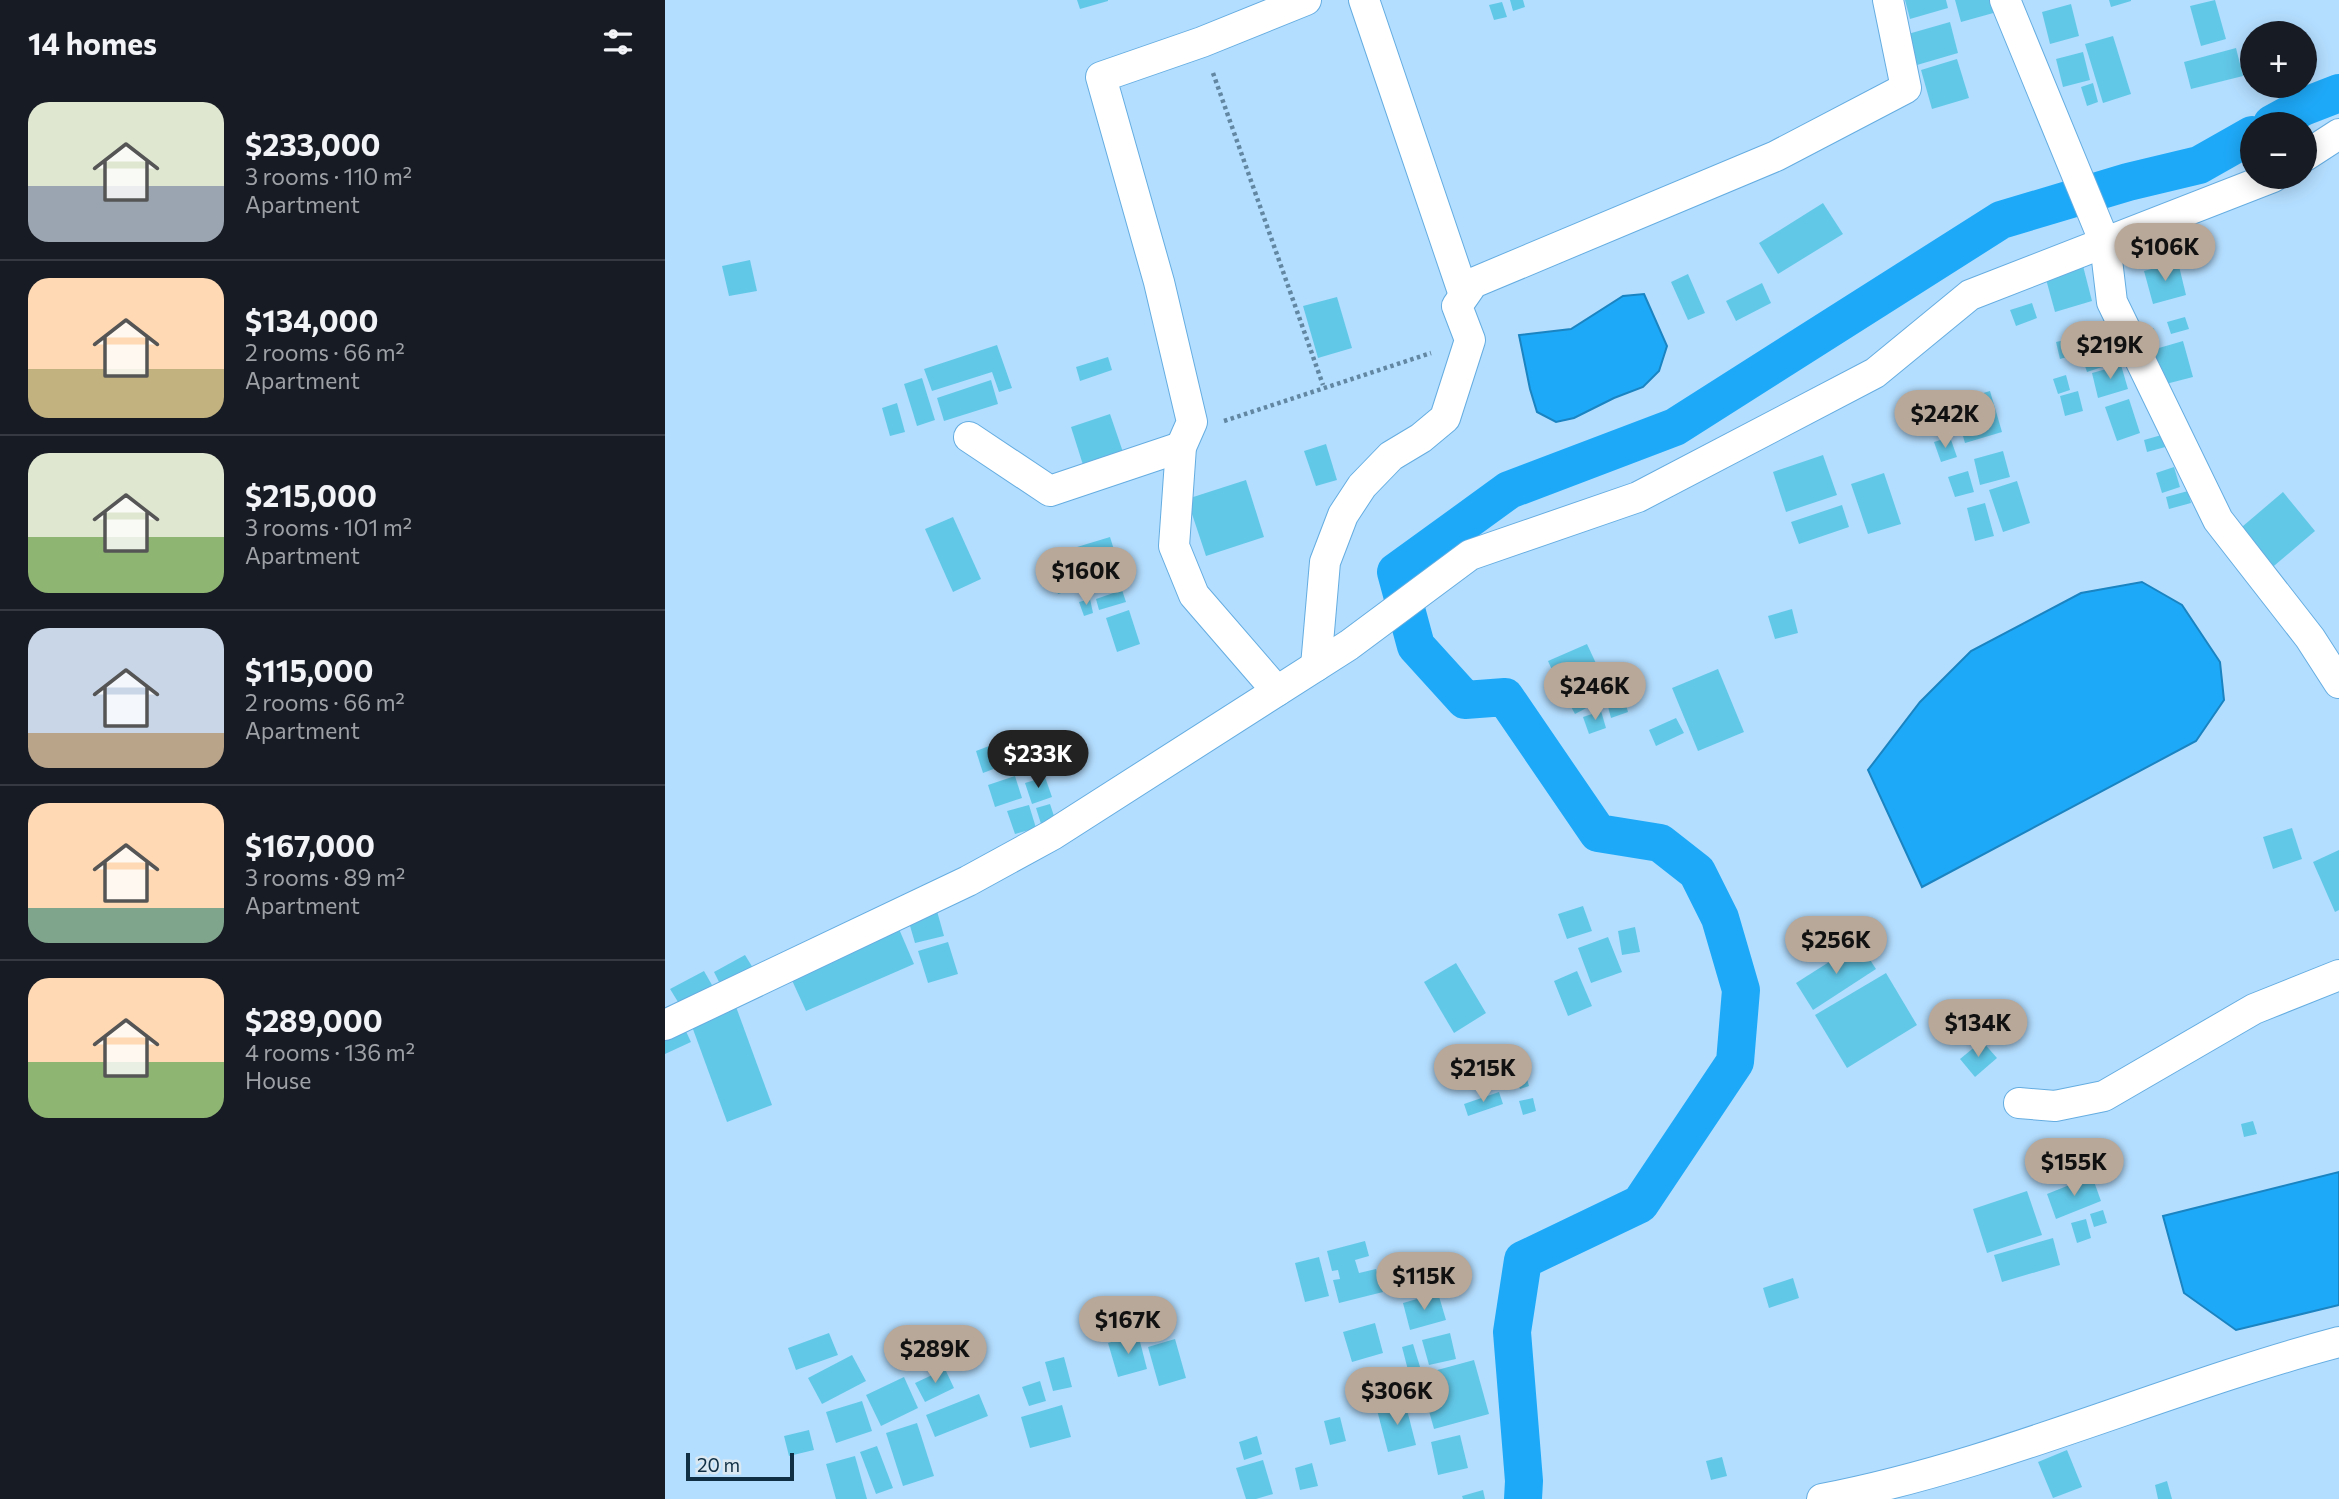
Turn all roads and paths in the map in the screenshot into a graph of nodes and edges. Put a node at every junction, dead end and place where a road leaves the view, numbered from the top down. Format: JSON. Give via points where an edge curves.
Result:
{"nodes":[{"id":1,"x":1306,"y":0,"type":"edge"},
{"id":2,"x":1364,"y":0,"type":"edge"},
{"id":3,"x":1888,"y":0,"type":"edge"},
{"id":4,"x":2005,"y":0,"type":"edge"},
{"id":5,"x":1210,"y":65,"type":"dead end"},
{"id":6,"x":2339,"y":134,"type":"edge"},
{"id":7,"x":2317,"y":148,"type":"edge"},
{"id":8,"x":2242,"y":189,"type":"edge"},
{"id":9,"x":2105,"y":243,"type":"junction"},
{"id":10,"x":1464,"y":295,"type":"junction"},
{"id":11,"x":1470,"y":340,"type":"junction"},
{"id":12,"x":1323,"y":385,"type":"dead end"},
{"id":13,"x":1222,"y":421,"type":"dead end"},
{"id":14,"x":969,"y":437,"type":"dead end"},
{"id":15,"x":1181,"y":447,"type":"junction"},
{"id":16,"x":1316,"y":666,"type":"junction"},
{"id":17,"x":2339,"y":683,"type":"edge"},
{"id":18,"x":1277,"y":691,"type":"junction"},
{"id":19,"x":2339,"y":975,"type":"edge"},
{"id":20,"x":665,"y":1025,"type":"edge"},
{"id":21,"x":2019,"y":1103,"type":"dead end"},
{"id":22,"x":2339,"y":1342,"type":"edge"},
{"id":23,"x":1822,"y":1499,"type":"edge"}],
"edges":[{"from":1,"to":15,"type":"street","via":[[1101,77],[1159,282],[1192,422]]},
{"from":2,"to":10,"type":"street"},
{"from":3,"to":10,"type":"street","via":[[1906,88],[1776,156],[1473,283]]},
{"from":4,"to":9,"type":"street"},
{"from":5,"to":12,"type":"path"},
{"from":6,"to":7,"type":"street"},
{"from":8,"to":9,"type":"street"},
{"from":9,"to":16,"type":"street","via":[[1970,295],[1875,373],[1638,497],[1469,555]]},
{"from":9,"to":17,"type":"street","via":[[2112,302],[2218,520],[2310,638]]},
{"from":10,"to":11,"type":"street","via":[[1457,306]]},
{"from":11,"to":13,"type":"path"},
{"from":11,"to":16,"type":"street","via":[[1445,418],[1391,456],[1362,486],[1343,515],[1325,562]]},
{"from":14,"to":15,"type":"street","via":[[1050,491]]},
{"from":15,"to":18,"type":"street","via":[[1174,547],[1194,595]]},
{"from":16,"to":18,"type":"street"},
{"from":18,"to":20,"type":"street","via":[[1052,835]]},
{"from":19,"to":21,"type":"street","via":[[2254,1009],[2104,1096],[2055,1106]]},
{"from":22,"to":23,"type":"street","via":[[1881,1488]]}]}
